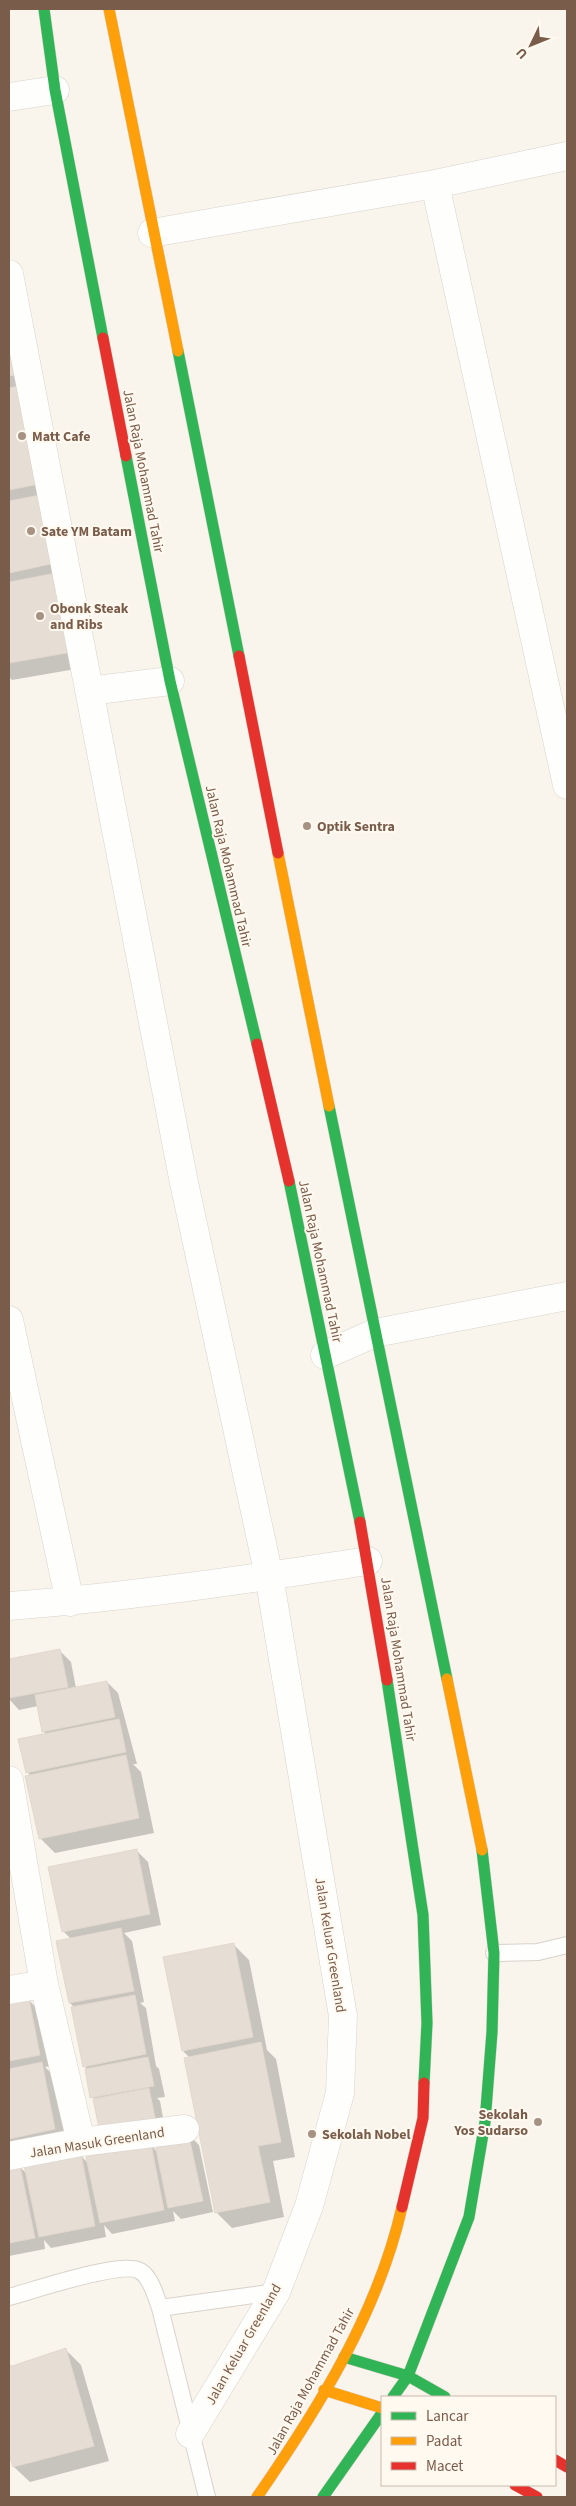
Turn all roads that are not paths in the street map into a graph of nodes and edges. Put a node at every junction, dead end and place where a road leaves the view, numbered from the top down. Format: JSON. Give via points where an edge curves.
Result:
{"nodes":[{"id":1,"x":44,"y":9,"type":"edge"},
{"id":2,"x":109,"y":9,"type":"edge"},
{"id":3,"x":55,"y":90,"type":"junction"},
{"id":4,"x":9,"y":97,"type":"edge"},
{"id":5,"x":567,"y":156,"type":"edge"},
{"id":6,"x":435,"y":184,"type":"junction"},
{"id":7,"x":152,"y":233,"type":"junction"},
{"id":8,"x":9,"y":274,"type":"edge"},
{"id":9,"x":170,"y":681,"type":"junction"},
{"id":10,"x":88,"y":691,"type":"junction"},
{"id":11,"x":567,"y":785,"type":"edge"},
{"id":12,"x":567,"y":1296,"type":"edge"},
{"id":13,"x":9,"y":1320,"type":"edge"},
{"id":14,"x":375,"y":1333,"type":"junction"},
{"id":15,"x":326,"y":1355,"type":"junction"},
{"id":16,"x":16,"y":1391,"type":"edge"},
{"id":17,"x":368,"y":1561,"type":"junction"},
{"id":18,"x":269,"y":1576,"type":"junction"},
{"id":19,"x":70,"y":1602,"type":"junction"},
{"id":20,"x":9,"y":1606,"type":"edge"},
{"id":21,"x":9,"y":1780,"type":"edge"},
{"id":22,"x":13,"y":1823,"type":"edge"},
{"id":23,"x":567,"y":1945,"type":"edge"},
{"id":24,"x":494,"y":1953,"type":"junction"},
{"id":25,"x":44,"y":1984,"type":"junction"},
{"id":26,"x":9,"y":1990,"type":"edge"},
{"id":27,"x":185,"y":2129,"type":"dead end"},
{"id":28,"x":81,"y":2142,"type":"junction"},
{"id":29,"x":9,"y":2156,"type":"edge"},
{"id":30,"x":276,"y":2292,"type":"junction"},
{"id":31,"x":9,"y":2297,"type":"edge"},
{"id":32,"x":160,"y":2308,"type":"junction"},
{"id":33,"x":344,"y":2356,"type":"junction"},
{"id":34,"x":408,"y":2376,"type":"junction"},
{"id":35,"x":324,"y":2390,"type":"junction"},
{"id":36,"x":394,"y":2396,"type":"edge"},
{"id":37,"x":443,"y":2396,"type":"edge"},
{"id":38,"x":381,"y":2408,"type":"edge"},
{"id":39,"x":381,"y":2414,"type":"edge"},
{"id":40,"x":190,"y":2434,"type":"junction"},
{"id":41,"x":556,"y":2461,"type":"edge"},
{"id":42,"x":567,"y":2467,"type":"edge"},
{"id":43,"x":517,"y":2486,"type":"edge"},
{"id":44,"x":207,"y":2497,"type":"edge"},
{"id":45,"x":257,"y":2497,"type":"edge"},
{"id":46,"x":323,"y":2497,"type":"edge"},
{"id":47,"x":537,"y":2497,"type":"edge"}],
"edges":[{"from":1,"to":3,"type":"main road","name":"Jalan Raja Mohammad Tahir"},
{"from":2,"to":7,"type":"main road"},
{"from":3,"to":4,"type":"street"},
{"from":3,"to":9,"type":"main road","name":"Jalan Raja Mohammad Tahir"},
{"from":5,"to":6,"type":"street"},
{"from":6,"to":7,"type":"street"},
{"from":6,"to":11,"type":"street"},
{"from":7,"to":14,"type":"main road","via":[[191,411]]},
{"from":8,"to":10,"type":"street","name":"Jalan Keluar Greenland"},
{"from":9,"to":10,"type":"street"},
{"from":9,"to":15,"type":"main road","name":"Jalan Raja Mohammad Tahir","via":[[280,1144]]},
{"from":10,"to":18,"type":"street","name":"Jalan Keluar Greenland","via":[[183,1178]]},
{"from":12,"to":14,"type":"street"},
{"from":13,"to":16,"type":"street"},
{"from":14,"to":15,"type":"street"},
{"from":14,"to":24,"type":"main road","via":[[481,1844]]},
{"from":15,"to":17,"type":"main road","name":"Jalan Raja Mohammad Tahir"},
{"from":16,"to":19,"type":"street"},
{"from":17,"to":18,"type":"street"},
{"from":17,"to":33,"type":"main road","name":"Jalan Raja Mohammad Tahir","via":[[423,1915],[427,2023],[423,2118],[401,2213],[373,2298]]},
{"from":18,"to":19,"type":"street"},
{"from":18,"to":30,"type":"street","name":"Jalan Keluar Greenland","via":[[343,2016],[340,2093],[309,2206]]},
{"from":19,"to":20,"type":"street"},
{"from":21,"to":22,"type":"street"},
{"from":22,"to":25,"type":"street"},
{"from":23,"to":24,"type":"lane","via":[[538,1952]]},
{"from":24,"to":34,"type":"main road","via":[[486,2122],[469,2217]]},
{"from":25,"to":26,"type":"street"},
{"from":25,"to":28,"type":"street"},
{"from":27,"to":28,"type":"street","name":"Jalan Masuk Greenland"},
{"from":28,"to":29,"type":"street","name":"Jalan Masuk Greenland"},
{"from":30,"to":32,"type":"lane"},
{"from":30,"to":40,"type":"street","name":"Jalan Keluar Greenland"},
{"from":31,"to":32,"type":"lane","via":[[107,2270],[126,2268],[140,2271],[149,2282]]},
{"from":32,"to":40,"type":"lane"},
{"from":33,"to":34,"type":"main road"},
{"from":33,"to":35,"type":"main road","name":"Jalan Raja Mohammad Tahir"},
{"from":34,"to":36,"type":"main road"},
{"from":34,"to":37,"type":"main road"},
{"from":35,"to":38,"type":"main road"},
{"from":35,"to":45,"type":"main road","name":"Jalan Raja Mohammad Tahir","via":[[289,2451]]},
{"from":39,"to":46,"type":"main road"},
{"from":40,"to":44,"type":"lane"},
{"from":41,"to":42,"type":"main road"},
{"from":43,"to":47,"type":"main road"}]}
